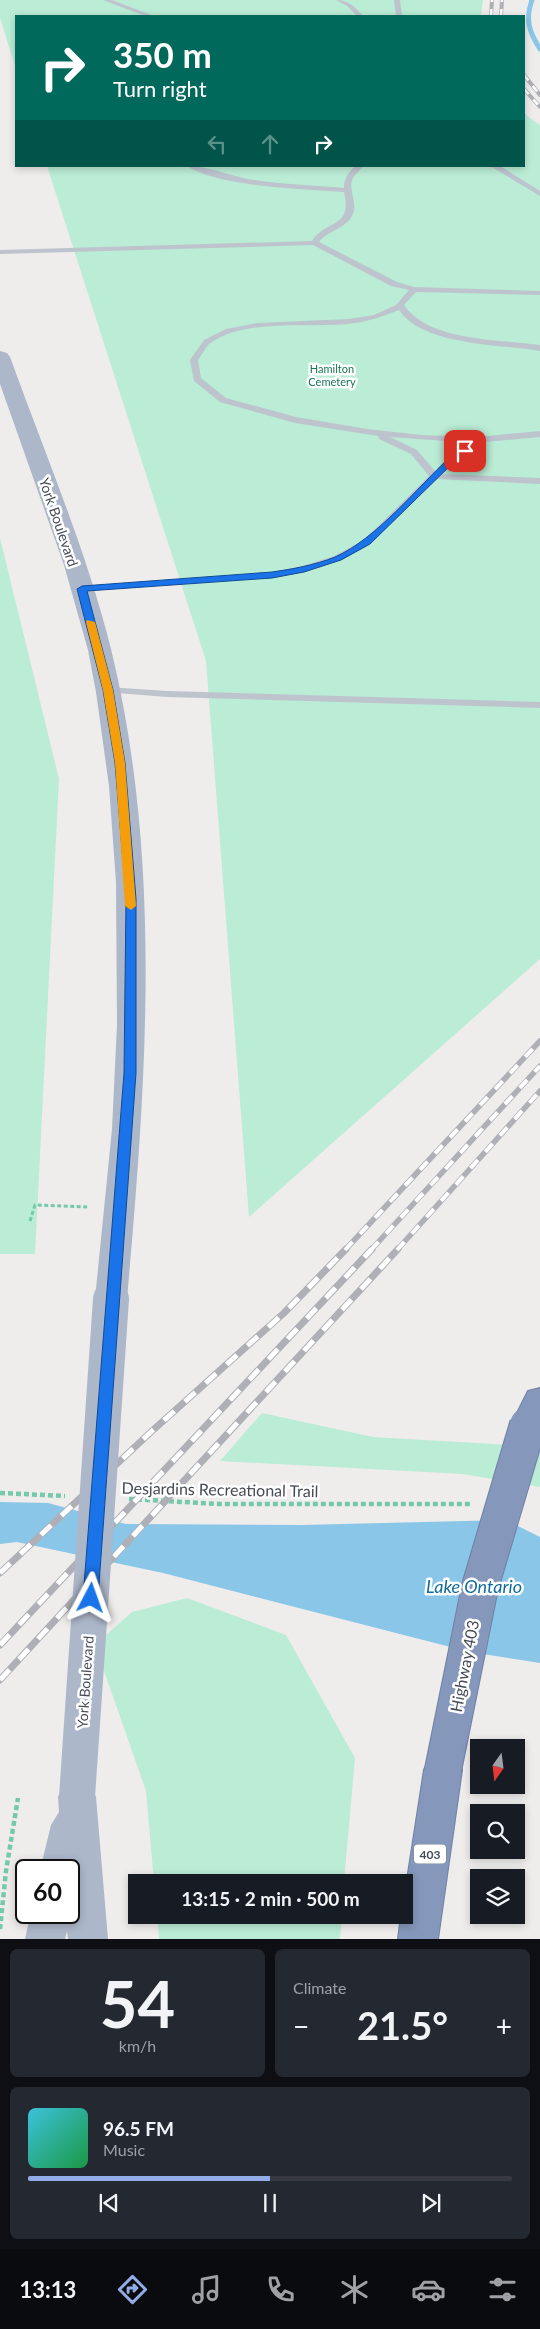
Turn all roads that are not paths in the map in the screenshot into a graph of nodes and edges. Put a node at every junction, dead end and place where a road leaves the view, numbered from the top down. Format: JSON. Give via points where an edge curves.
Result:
{"nodes":[{"id":1,"x":106,"y":0,"type":"edge"},
{"id":2,"x":339,"y":0,"type":"edge"},
{"id":3,"x":397,"y":0,"type":"edge"},
{"id":4,"x":148,"y":15,"type":"edge"},
{"id":5,"x":359,"y":15,"type":"edge"},
{"id":6,"x":399,"y":15,"type":"edge"},
{"id":7,"x":193,"y":167,"type":"edge"},
{"id":8,"x":359,"y":167,"type":"edge"},
{"id":9,"x":496,"y":167,"type":"edge"},
{"id":10,"x":346,"y":190,"type":"junction"},
{"id":11,"x":540,"y":194,"type":"edge"},
{"id":12,"x":314,"y":242,"type":"junction"},
{"id":13,"x":0,"y":252,"type":"edge"},
{"id":14,"x":414,"y":289,"type":"junction"},
{"id":15,"x":540,"y":293,"type":"edge"},
{"id":16,"x":400,"y":305,"type":"junction"},
{"id":17,"x":540,"y":348,"type":"edge"},
{"id":18,"x":0,"y":357,"type":"edge"},
{"id":19,"x":367,"y":432,"type":"junction"},
{"id":20,"x":540,"y":434,"type":"edge"},
{"id":21,"x":483,"y":440,"type":"junction"},
{"id":22,"x":434,"y":476,"type":"junction"},
{"id":23,"x":540,"y":480,"type":"edge"},
{"id":24,"x":82,"y":589,"type":"junction"},
{"id":25,"x":108,"y":690,"type":"junction"},
{"id":26,"x":540,"y":705,"type":"edge"},
{"id":27,"x":534,"y":1412,"type":"edge"},
{"id":28,"x":77,"y":1797,"type":"junction"},
{"id":29,"x":63,"y":1859,"type":"edge"},
{"id":30,"x":48,"y":1924,"type":"edge"},
{"id":31,"x":45,"y":1939,"type":"edge"},
{"id":32,"x":88,"y":1939,"type":"edge"},
{"id":33,"x":418,"y":1939,"type":"edge"}],
"edges":[{"from":1,"to":4,"type":"lane"},
{"from":2,"to":5,"type":"lane"},
{"from":3,"to":6,"type":"lane"},
{"from":7,"to":10,"type":"lane","via":[[268,183]]},
{"from":8,"to":10,"type":"lane","via":[[350,174]]},
{"from":9,"to":11,"type":"lane"},
{"from":10,"to":12,"type":"lane","via":[[351,207],[347,218]]},
{"from":12,"to":13,"type":"lane"},
{"from":12,"to":14,"type":"lane","via":[[394,284]]},
{"from":14,"to":15,"type":"lane"},
{"from":14,"to":16,"type":"lane"},
{"from":16,"to":17,"type":"lane","via":[[417,323],[445,334]]},
{"from":16,"to":19,"type":"lane","via":[[382,314],[344,322],[264,324],[235,329],[207,342],[194,360],[197,379],[222,400],[295,420]]},
{"from":18,"to":24,"type":"main road","name":"York Boulevard"},
{"from":19,"to":21,"type":"lane"},
{"from":19,"to":22,"type":"lane","via":[[414,452]]},
{"from":20,"to":21,"type":"lane"},
{"from":21,"to":22,"type":"lane","via":[[453,458]]},
{"from":22,"to":23,"type":"lane"},
{"from":22,"to":24,"type":"lane","via":[[367,542],[329,562],[272,575]]},
{"from":24,"to":25,"type":"main road","name":"York Boulevard"},
{"from":25,"to":26,"type":"lane"},
{"from":25,"to":28,"type":"main road","name":"York Boulevard","bridge":true,"via":[[120,763],[131,899],[130,1073]]},
{"from":27,"to":33,"type":"highway","name":"Highway 403","number":"403","bridge":true,"via":[[480,1587],[443,1770]]},
{"from":28,"to":29,"type":"main road","name":"York Boulevard"},
{"from":28,"to":32,"type":"main road","name":"York Boulevard"},
{"from":30,"to":31,"type":"main road"}]}
